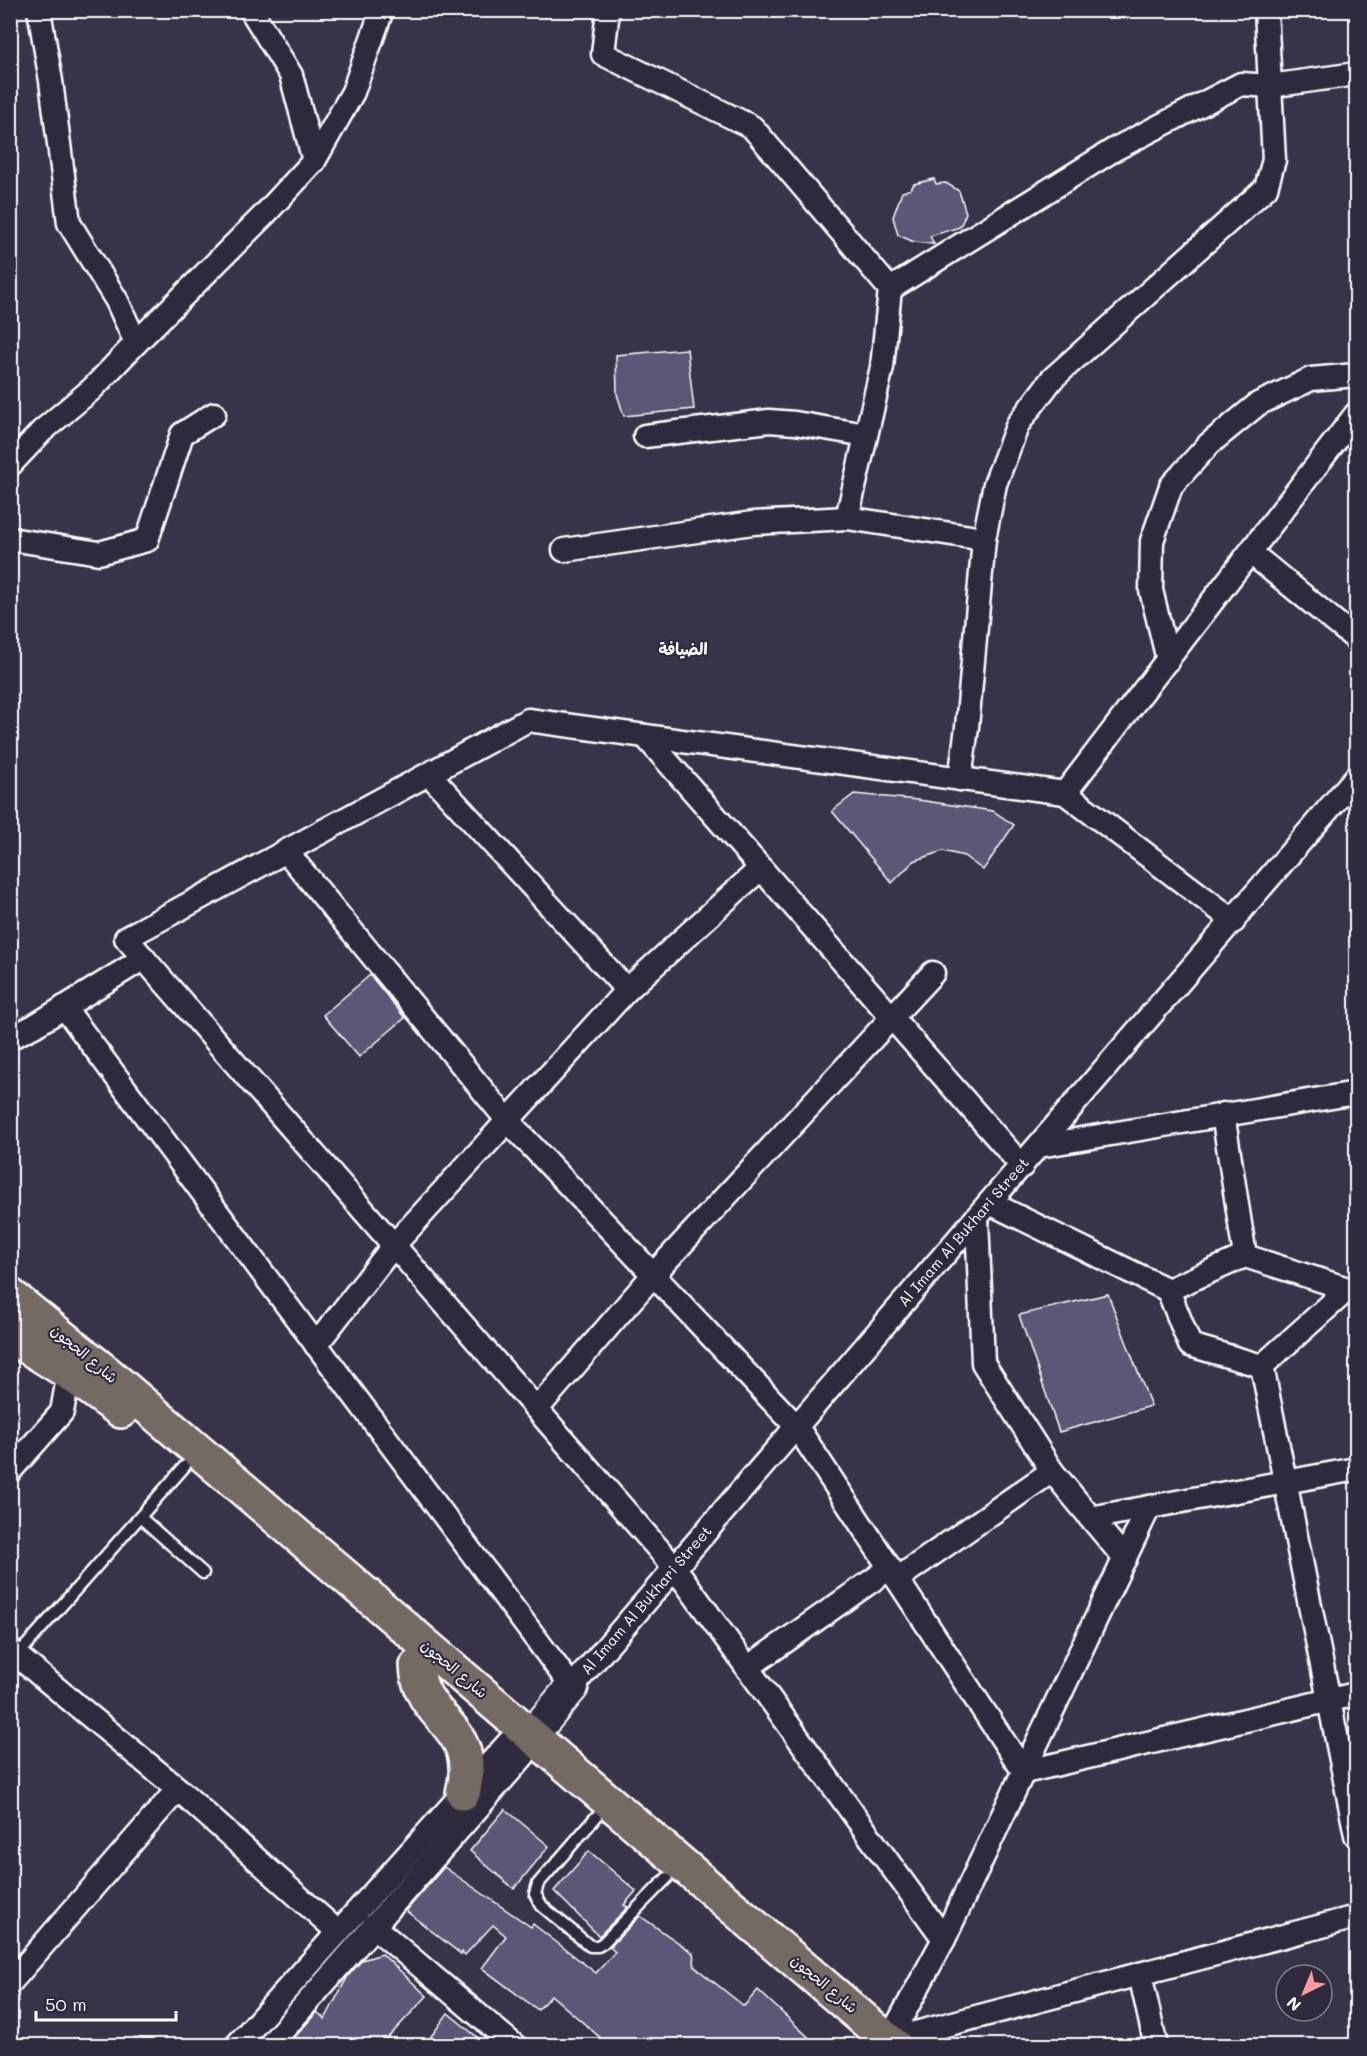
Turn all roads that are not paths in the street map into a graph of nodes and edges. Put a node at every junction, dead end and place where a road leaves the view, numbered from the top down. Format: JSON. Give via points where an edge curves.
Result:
{"nodes":[{"id":1,"x":39,"y":10,"type":"edge"},
{"id":2,"x":251,"y":10,"type":"edge"},
{"id":3,"x":382,"y":10,"type":"edge"},
{"id":4,"x":608,"y":10,"type":"edge"},
{"id":5,"x":1266,"y":10,"type":"edge"},
{"id":6,"x":1356,"y":74,"type":"edge"},
{"id":7,"x":1270,"y":86,"type":"junction"},
{"id":8,"x":315,"y":160,"type":"junction"},
{"id":9,"x":890,"y":289,"type":"junction"},
{"id":10,"x":135,"y":343,"type":"junction"},
{"id":11,"x":1356,"y":375,"type":"edge"},
{"id":12,"x":214,"y":414,"type":"dead end"},
{"id":13,"x":1356,"y":414,"type":"edge"},
{"id":14,"x":866,"y":435,"type":"junction"},
{"id":15,"x":645,"y":436,"type":"dead end"},
{"id":16,"x":10,"y":465,"type":"edge"},
{"id":17,"x":848,"y":518,"type":"junction"},
{"id":18,"x":10,"y":539,"type":"edge"},
{"id":19,"x":984,"y":539,"type":"junction"},
{"id":20,"x":564,"y":550,"type":"dead end"},
{"id":21,"x":1251,"y":554,"type":"junction"},
{"id":22,"x":1356,"y":639,"type":"edge"},
{"id":23,"x":1168,"y":660,"type":"junction"},
{"id":24,"x":645,"y":736,"type":"junction"},
{"id":25,"x":429,"y":774,"type":"junction"},
{"id":26,"x":1356,"y":777,"type":"edge"},
{"id":27,"x":960,"y":779,"type":"junction"},
{"id":28,"x":1065,"y":793,"type":"junction"},
{"id":29,"x":286,"y":851,"type":"junction"},
{"id":30,"x":761,"y":868,"type":"junction"},
{"id":31,"x":1234,"y":921,"type":"junction"},
{"id":32,"x":144,"y":958,"type":"junction"},
{"id":33,"x":933,"y":973,"type":"dead end"},
{"id":34,"x":627,"y":990,"type":"junction"},
{"id":35,"x":64,"y":1007,"type":"junction"},
{"id":36,"x":891,"y":1016,"type":"junction"},
{"id":37,"x":10,"y":1038,"type":"edge"},
{"id":38,"x":1356,"y":1093,"type":"edge"},
{"id":39,"x":1223,"y":1114,"type":"junction"},
{"id":40,"x":508,"y":1121,"type":"junction"},
{"id":41,"x":1040,"y":1146,"type":"junction"},
{"id":42,"x":1022,"y":1166,"type":"junction"},
{"id":43,"x":984,"y":1210,"type":"junction"},
{"id":44,"x":394,"y":1245,"type":"junction"},
{"id":45,"x":1245,"y":1256,"type":"junction"},
{"id":46,"x":653,"y":1275,"type":"junction"},
{"id":47,"x":1352,"y":1289,"type":"edge"},
{"id":48,"x":1168,"y":1290,"type":"junction"},
{"id":49,"x":10,"y":1295,"type":"edge"},
{"id":50,"x":10,"y":1336,"type":"edge"},
{"id":51,"x":316,"y":1345,"type":"junction"},
{"id":52,"x":1262,"y":1366,"type":"junction"},
{"id":53,"x":69,"y":1373,"type":"junction"},
{"id":54,"x":537,"y":1409,"type":"junction"},
{"id":55,"x":797,"y":1427,"type":"junction"},
{"id":56,"x":185,"y":1466,"type":"junction"},
{"id":57,"x":1356,"y":1468,"type":"edge"},
{"id":58,"x":10,"y":1471,"type":"edge"},
{"id":59,"x":1052,"y":1471,"type":"junction"},
{"id":60,"x":1285,"y":1482,"type":"junction"},
{"id":61,"x":1149,"y":1507,"type":"junction"},
{"id":62,"x":140,"y":1517,"type":"junction"},
{"id":63,"x":1090,"y":1518,"type":"junction"},
{"id":64,"x":1125,"y":1559,"type":"junction"},
{"id":65,"x":675,"y":1568,"type":"junction"},
{"id":66,"x":203,"y":1573,"type":"dead end"},
{"id":67,"x":894,"y":1573,"type":"junction"},
{"id":68,"x":14,"y":1653,"type":"edge"},
{"id":69,"x":417,"y":1666,"type":"junction"},
{"id":70,"x":747,"y":1668,"type":"junction"},
{"id":71,"x":572,"y":1688,"type":"junction"},
{"id":72,"x":1356,"y":1694,"type":"edge"},
{"id":73,"x":1329,"y":1701,"type":"junction"},
{"id":74,"x":522,"y":1744,"type":"junction"},
{"id":75,"x":1024,"y":1772,"type":"junction"},
{"id":76,"x":178,"y":1789,"type":"junction"},
{"id":77,"x":463,"y":1793,"type":"junction"},
{"id":78,"x":596,"y":1817,"type":"junction"},
{"id":79,"x":1356,"y":1835,"type":"edge"},
{"id":80,"x":667,"y":1878,"type":"junction"},
{"id":81,"x":1356,"y":1917,"type":"edge"},
{"id":82,"x":372,"y":1926,"type":"junction"},
{"id":83,"x":338,"y":1932,"type":"junction"},
{"id":84,"x":944,"y":1939,"type":"junction"},
{"id":85,"x":1140,"y":1974,"type":"junction"},
{"id":86,"x":10,"y":1983,"type":"edge"},
{"id":87,"x":881,"y":2044,"type":"edge"},
{"id":88,"x":236,"y":2046,"type":"edge"},
{"id":89,"x":269,"y":2046,"type":"edge"},
{"id":90,"x":515,"y":2046,"type":"edge"},
{"id":91,"x":1156,"y":2046,"type":"edge"}],
"edges":[{"from":1,"to":10,"type":"street","via":[[69,223],[117,301]]},
{"from":2,"to":8,"type":"street","via":[[291,75]]},
{"from":3,"to":8,"type":"street","via":[[354,92]]},
{"from":4,"to":9,"type":"street","via":[[603,54],[752,127]]},
{"from":5,"to":7,"type":"street"},
{"from":6,"to":7,"type":"street"},
{"from":7,"to":9,"type":"street","via":[[1241,84],[1115,149]]},
{"from":7,"to":19,"type":"street","via":[[1274,160],[1266,189],[1052,379],[1018,424],[994,484]]},
{"from":8,"to":10,"type":"street"},
{"from":9,"to":14,"type":"street","via":[[882,367]]},
{"from":10,"to":16,"type":"street"},
{"from":11,"to":23,"type":"street","via":[[1311,379],[1258,404],[1209,444],[1171,486],[1152,541],[1151,590]]},
{"from":12,"to":18,"type":"street","via":[[182,434],[147,540],[99,553]]},
{"from":13,"to":21,"type":"street"},
{"from":14,"to":15,"type":"street","via":[[769,421]]},
{"from":14,"to":17,"type":"street"},
{"from":17,"to":19,"type":"street"},
{"from":17,"to":20,"type":"street","via":[[753,523]]},
{"from":19,"to":27,"type":"street"},
{"from":21,"to":22,"type":"street"},
{"from":21,"to":23,"type":"street"},
{"from":23,"to":28,"type":"street"},
{"from":24,"to":25,"type":"street","via":[[528,720]]},
{"from":24,"to":27,"type":"street"},
{"from":24,"to":30,"type":"street"},
{"from":25,"to":29,"type":"street"},
{"from":25,"to":34,"type":"street"},
{"from":26,"to":31,"type":"street","name":"Al Imam Al Bukhari Street"},
{"from":27,"to":28,"type":"street"},
{"from":28,"to":31,"type":"street"},
{"from":29,"to":32,"type":"street","via":[[126,938]]},
{"from":29,"to":40,"type":"street"},
{"from":30,"to":34,"type":"street"},
{"from":30,"to":36,"type":"street"},
{"from":31,"to":41,"type":"street","name":"Al Imam Al Bukhari Street"},
{"from":32,"to":35,"type":"street"},
{"from":32,"to":44,"type":"street"},
{"from":33,"to":36,"type":"street"},
{"from":34,"to":40,"type":"street"},
{"from":35,"to":37,"type":"street"},
{"from":35,"to":51,"type":"street"},
{"from":36,"to":42,"type":"street"},
{"from":36,"to":46,"type":"street"},
{"from":38,"to":39,"type":"street"},
{"from":39,"to":41,"type":"street"},
{"from":39,"to":45,"type":"street"},
{"from":40,"to":44,"type":"street"},
{"from":40,"to":46,"type":"street"},
{"from":41,"to":42,"type":"street","name":"Al Imam Al Bukhari Street"},
{"from":42,"to":43,"type":"street","name":"Al Imam Al Bukhari Street"},
{"from":43,"to":48,"type":"street"},
{"from":43,"to":55,"type":"street","name":"Al Imam Al Bukhari Street"},
{"from":43,"to":59,"type":"street","via":[[983,1362]]},
{"from":44,"to":51,"type":"street"},
{"from":44,"to":54,"type":"street"},
{"from":45,"to":47,"type":"street"},
{"from":45,"to":48,"type":"street"},
{"from":46,"to":54,"type":"street"},
{"from":46,"to":55,"type":"street"},
{"from":47,"to":52,"type":"street"},
{"from":48,"to":52,"type":"street","via":[[1190,1345]]},
{"from":49,"to":74,"type":"main road","name":"شارع الحجون","via":[[107,1373]]},
{"from":50,"to":53,"type":"main road","name":"شارع الحجون"},
{"from":51,"to":71,"type":"street"},
{"from":52,"to":60,"type":"street"},
{"from":53,"to":56,"type":"main road","name":"شارع الحجون","via":[[123,1412]]},
{"from":53,"to":58,"type":"street","via":[[62,1412]]},
{"from":54,"to":65,"type":"street"},
{"from":55,"to":65,"type":"street","name":"Al Imam Al Bukhari Street"},
{"from":55,"to":67,"type":"street"},
{"from":56,"to":62,"type":"lane"},
{"from":56,"to":69,"type":"main road","name":"شارع الحجون"},
{"from":57,"to":60,"type":"street"},
{"from":59,"to":63,"type":"street"},
{"from":59,"to":67,"type":"street"},
{"from":60,"to":61,"type":"street"},
{"from":60,"to":73,"type":"street"},
{"from":61,"to":63,"type":"street"},
{"from":61,"to":64,"type":"street"},
{"from":62,"to":66,"type":"lane"},
{"from":62,"to":68,"type":"lane"},
{"from":63,"to":64,"type":"street"},
{"from":64,"to":75,"type":"street"},
{"from":65,"to":70,"type":"street"},
{"from":65,"to":71,"type":"street","name":"Al Imam Al Bukhari Street"},
{"from":67,"to":70,"type":"street"},
{"from":67,"to":75,"type":"street"},
{"from":68,"to":76,"type":"street"},
{"from":69,"to":74,"type":"main road","name":"شارع الحجون"},
{"from":69,"to":77,"type":"main road","via":[[424,1696],[449,1724],[462,1747],[466,1770]]},
{"from":70,"to":84,"type":"street"},
{"from":71,"to":74,"type":"street"},
{"from":72,"to":73,"type":"street"},
{"from":73,"to":75,"type":"street"},
{"from":73,"to":79,"type":"street"},
{"from":74,"to":77,"type":"street"},
{"from":74,"to":78,"type":"main road","name":"شارع الحجون"},
{"from":74,"to":82,"type":"street"},
{"from":74,"to":87,"type":"main road","name":"شارع الحجون"},
{"from":75,"to":84,"type":"street"},
{"from":76,"to":83,"type":"street"},
{"from":76,"to":86,"type":"street"},
{"from":77,"to":83,"type":"street"},
{"from":78,"to":80,"type":"main road","name":"شارع الحجون"},
{"from":78,"to":80,"type":"lane","via":[[538,1884],[535,1894],[542,1906],[590,1946],[598,1946]]},
{"from":80,"to":87,"type":"main road","name":"شارع الحجون"},
{"from":81,"to":85,"type":"street"},
{"from":82,"to":89,"type":"street"},
{"from":82,"to":90,"type":"street"},
{"from":83,"to":88,"type":"street"},
{"from":84,"to":87,"type":"street"},
{"from":85,"to":87,"type":"street"},
{"from":85,"to":91,"type":"street"}]}
